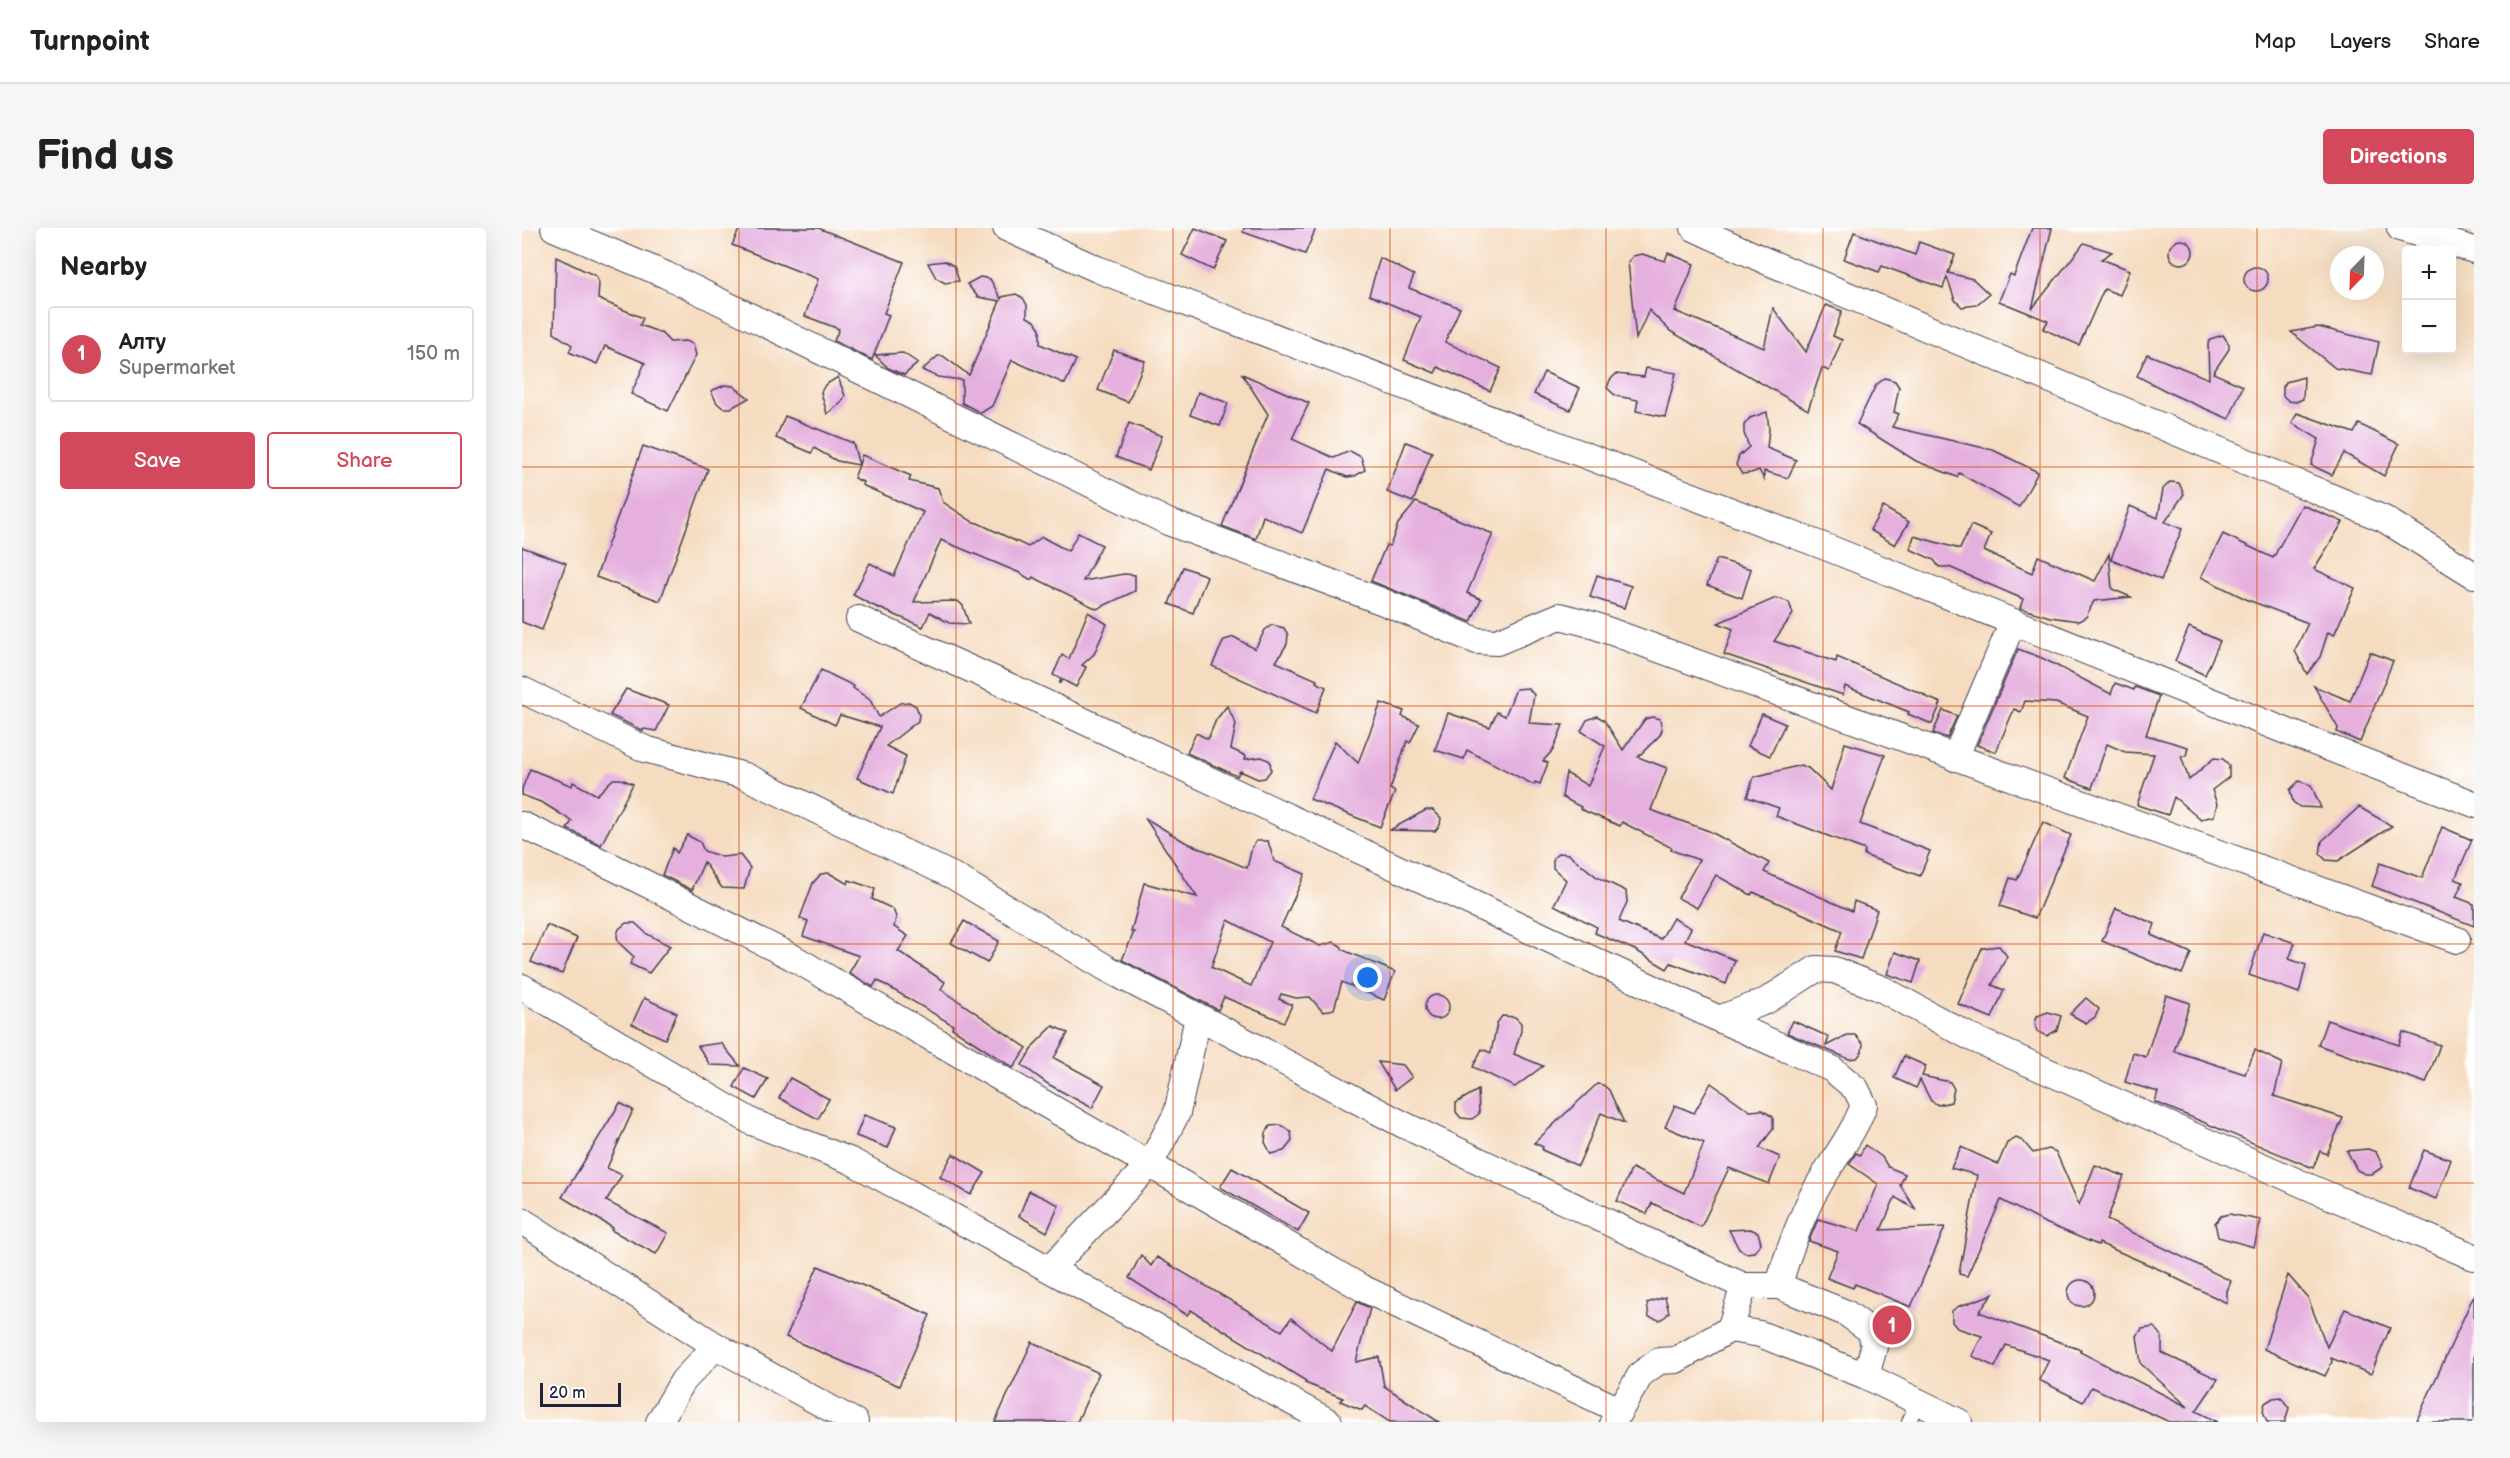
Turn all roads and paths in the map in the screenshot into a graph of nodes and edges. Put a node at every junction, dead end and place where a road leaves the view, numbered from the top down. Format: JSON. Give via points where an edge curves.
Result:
{"nodes":[{"id":1,"x":554,"y":228,"type":"edge"},
{"id":2,"x":1006,"y":228,"type":"edge"},
{"id":3,"x":1694,"y":228,"type":"edge"},
{"id":4,"x":2400,"y":228,"type":"edge"},
{"id":5,"x":2474,"y":250,"type":"edge"},
{"id":6,"x":2474,"y":575,"type":"edge"},
{"id":7,"x":859,"y":619,"type":"dead end"},
{"id":8,"x":2013,"y":622,"type":"junction"},
{"id":9,"x":522,"y":690,"type":"edge"},
{"id":10,"x":1955,"y":758,"type":"junction"},
{"id":11,"x":2474,"y":804,"type":"edge"},
{"id":12,"x":522,"y":825,"type":"edge"},
{"id":13,"x":2457,"y":940,"type":"dead end"},
{"id":14,"x":522,"y":987,"type":"edge"},
{"id":15,"x":1198,"y":1017,"type":"junction"},
{"id":16,"x":1719,"y":1019,"type":"junction"},
{"id":17,"x":1150,"y":1164,"type":"junction"},
{"id":18,"x":522,"y":1221,"type":"edge"},
{"id":19,"x":2474,"y":1257,"type":"edge"},
{"id":20,"x":1050,"y":1269,"type":"junction"},
{"id":21,"x":1744,"y":1286,"type":"junction"},
{"id":22,"x":1779,"y":1286,"type":"junction"},
{"id":23,"x":1730,"y":1329,"type":"junction"},
{"id":24,"x":716,"y":1346,"type":"junction"},
{"id":25,"x":1866,"y":1376,"type":"junction"},
{"id":26,"x":1913,"y":1412,"type":"edge"},
{"id":27,"x":1616,"y":1416,"type":"edge"},
{"id":28,"x":659,"y":1422,"type":"edge"},
{"id":29,"x":855,"y":1422,"type":"edge"},
{"id":30,"x":1329,"y":1422,"type":"edge"},
{"id":31,"x":1959,"y":1422,"type":"edge"}],
"edges":[{"from":1,"to":10,"type":"street","via":[[666,275],[1168,522],[1477,641],[1497,642],[1560,616]]},
{"from":2,"to":8,"type":"street","via":[[1096,269]]},
{"from":3,"to":6,"type":"street","via":[[2384,519]]},
{"from":4,"to":5,"type":"street"},
{"from":7,"to":16,"type":"street"},
{"from":8,"to":10,"type":"street"},
{"from":8,"to":11,"type":"street"},
{"from":9,"to":15,"type":"street","via":[[645,749],[745,776],[955,877],[1108,969]]},
{"from":10,"to":13,"type":"street"},
{"from":12,"to":17,"type":"street","via":[[792,957]]},
{"from":14,"to":20,"type":"street","via":[[752,1122],[851,1161]]},
{"from":15,"to":17,"type":"street","via":[[1177,1113]]},
{"from":15,"to":21,"type":"street","via":[[1402,1124]]},
{"from":16,"to":19,"type":"street","via":[[1766,1001],[1816,969],[1834,970],[1882,989],[1972,1038]]},
{"from":16,"to":22,"type":"street","via":[[1832,1070],[1856,1089],[1864,1105],[1857,1124],[1816,1188]]},
{"from":17,"to":20,"type":"street"},
{"from":17,"to":27,"type":"street","via":[[1362,1288]]},
{"from":18,"to":24,"type":"street"},
{"from":20,"to":30,"type":"street"},
{"from":21,"to":22,"type":"street"},
{"from":21,"to":23,"type":"street"},
{"from":22,"to":25,"type":"street","via":[[1846,1313],[1870,1330],[1875,1347]]},
{"from":23,"to":25,"type":"street","via":[[1760,1334]]},
{"from":23,"to":27,"type":"street","via":[[1676,1360],[1659,1361],[1641,1374]]},
{"from":24,"to":28,"type":"street","via":[[683,1381]]},
{"from":24,"to":29,"type":"street"},
{"from":25,"to":26,"type":"street"},
{"from":26,"to":31,"type":"street"}]}
